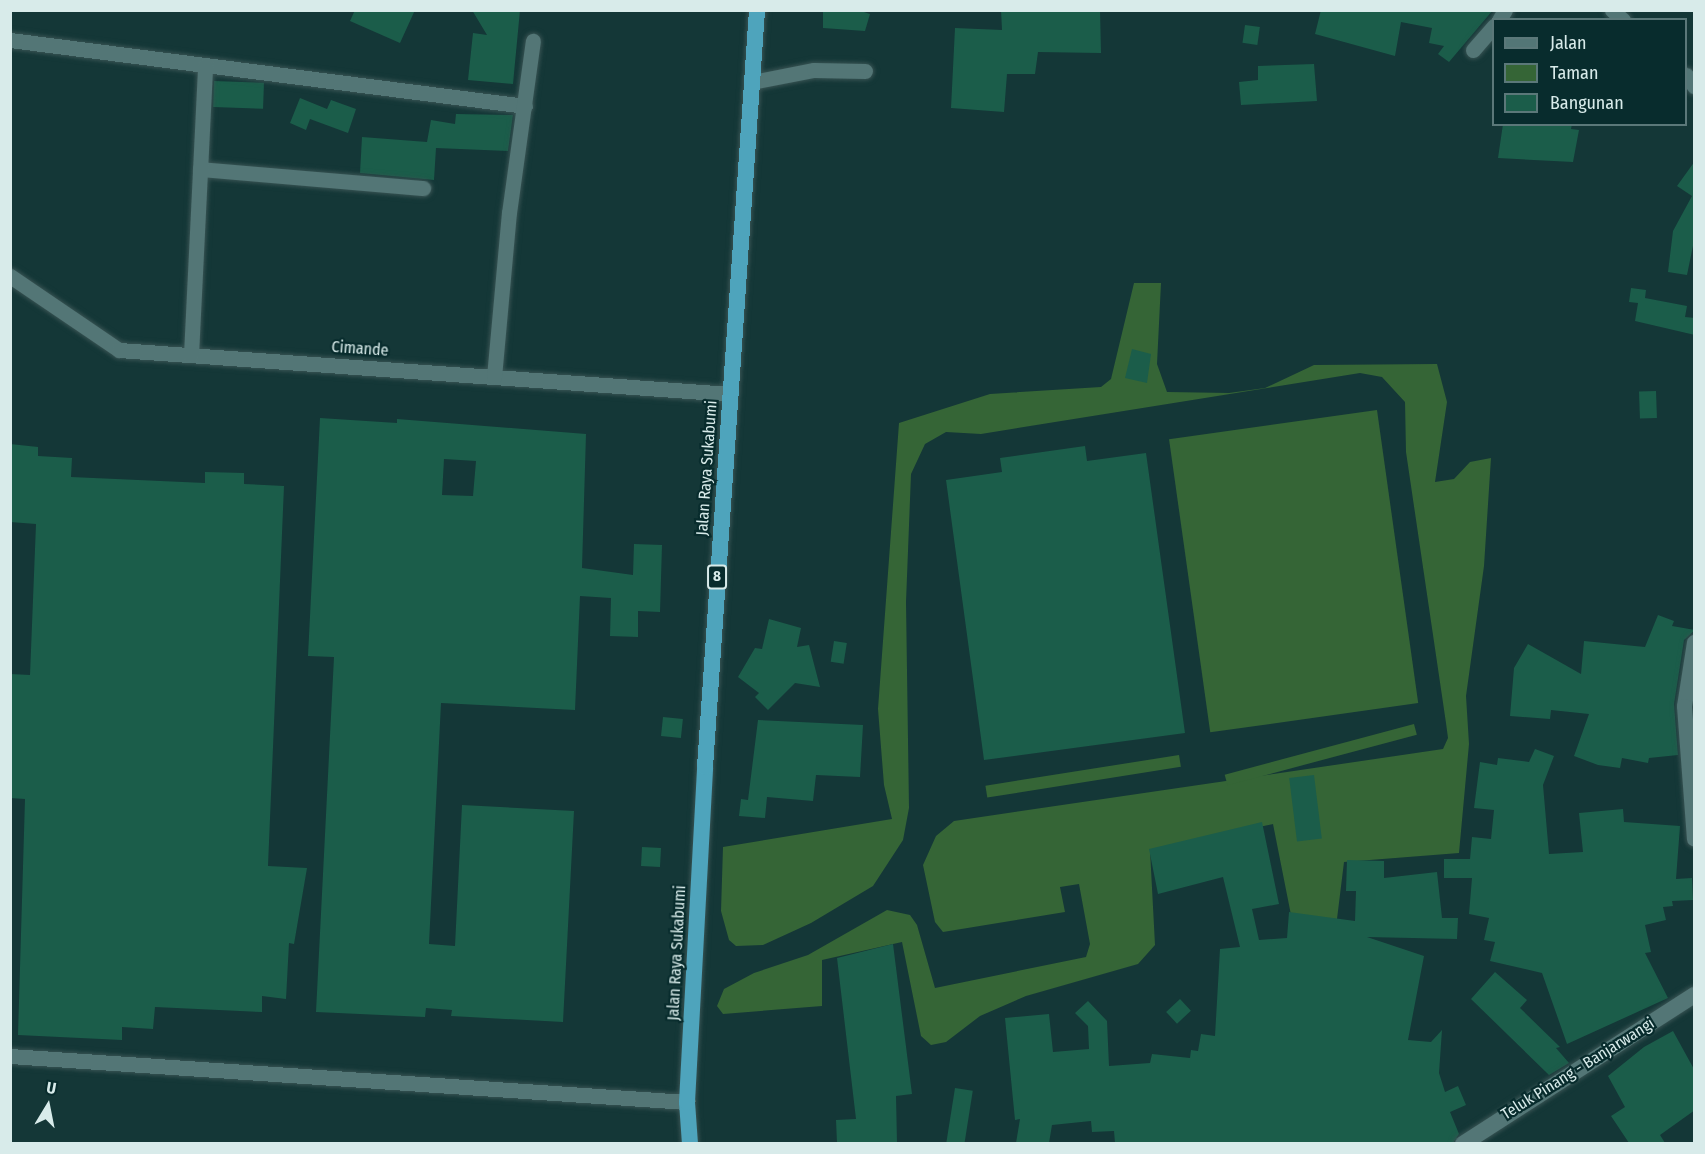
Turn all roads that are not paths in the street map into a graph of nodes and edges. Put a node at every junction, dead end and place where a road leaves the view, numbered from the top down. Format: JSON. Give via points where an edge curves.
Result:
{"nodes":[{"id":1,"x":757,"y":10,"type":"edge"},
{"id":2,"x":1492,"y":28,"type":"edge"},
{"id":3,"x":10,"y":40,"type":"edge"},
{"id":4,"x":533,"y":41,"type":"dead end"},
{"id":5,"x":1473,"y":50,"type":"dead end"},
{"id":6,"x":206,"y":65,"type":"junction"},
{"id":7,"x":865,"y":71,"type":"dead end"},
{"id":8,"x":752,"y":82,"type":"junction"},
{"id":9,"x":525,"y":106,"type":"junction"},
{"id":10,"x":200,"y":169,"type":"junction"},
{"id":11,"x":423,"y":188,"type":"dead end"},
{"id":12,"x":10,"y":276,"type":"edge"},
{"id":13,"x":191,"y":355,"type":"junction"},
{"id":14,"x":494,"y":377,"type":"junction"},
{"id":15,"x":730,"y":394,"type":"junction"},
{"id":16,"x":1695,"y":642,"type":"edge"},
{"id":17,"x":1695,"y":839,"type":"edge"},
{"id":18,"x":1695,"y":995,"type":"edge"},
{"id":19,"x":10,"y":1056,"type":"edge"},
{"id":20,"x":687,"y":1102,"type":"junction"},
{"id":21,"x":690,"y":1143,"type":"edge"},
{"id":22,"x":1462,"y":1143,"type":"edge"}],
"edges":[{"from":1,"to":8,"type":"highway","name":"Jalan Raya Sukabumi","number":"8"},
{"from":2,"to":5,"type":"street"},
{"from":3,"to":6,"type":"street"},
{"from":4,"to":9,"type":"street"},
{"from":6,"to":9,"type":"street"},
{"from":6,"to":10,"type":"street"},
{"from":7,"to":8,"type":"street","via":[[814,70]]},
{"from":8,"to":15,"type":"highway","name":"Jalan Raya Sukabumi","number":"8"},
{"from":9,"to":14,"type":"street"},
{"from":10,"to":11,"type":"street"},
{"from":10,"to":13,"type":"street"},
{"from":12,"to":13,"type":"street","name":"Cimande","via":[[119,350]]},
{"from":13,"to":14,"type":"street","name":"Cimande"},
{"from":14,"to":15,"type":"street","name":"Cimande"},
{"from":15,"to":20,"type":"highway","name":"Jalan Raya Sukabumi","number":"8"},
{"from":16,"to":17,"type":"street","via":[[1684,706]]},
{"from":18,"to":22,"type":"main road","name":"Teluk Pinang - Banjarwangi"},
{"from":19,"to":20,"type":"street"},
{"from":20,"to":21,"type":"highway","name":"Jalan Raya Sukabumi","number":"8"}]}
